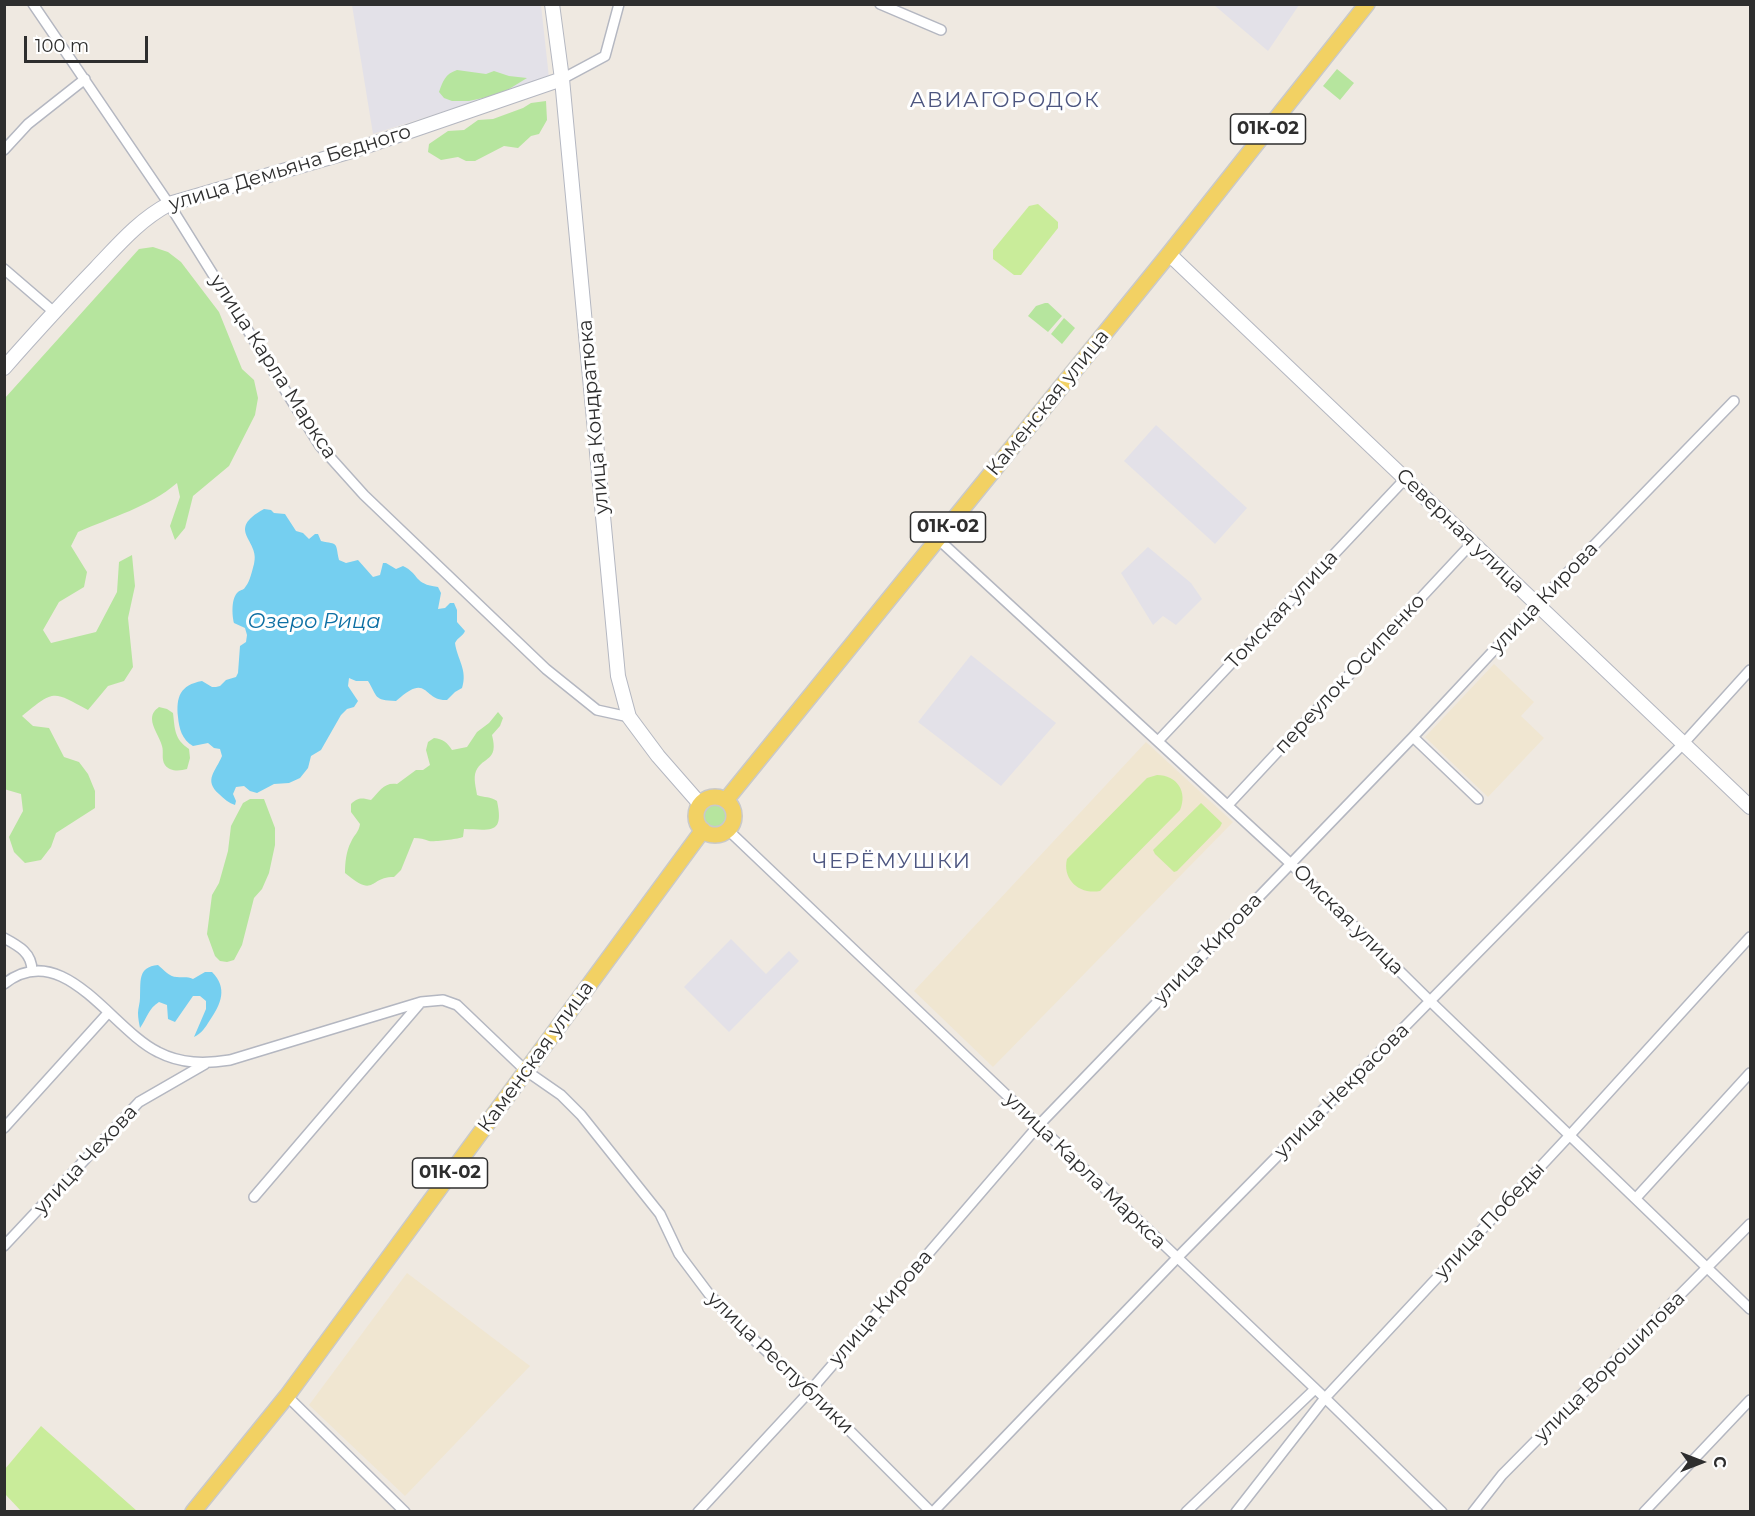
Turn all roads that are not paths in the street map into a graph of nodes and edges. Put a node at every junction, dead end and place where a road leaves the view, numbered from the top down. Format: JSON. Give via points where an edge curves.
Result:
{"nodes":[{"id":1,"x":33,"y":4,"type":"edge"},
{"id":2,"x":552,"y":4,"type":"edge"},
{"id":3,"x":619,"y":4,"type":"edge"},
{"id":4,"x":880,"y":4,"type":"edge"},
{"id":5,"x":1367,"y":4,"type":"edge"},
{"id":6,"x":941,"y":30,"type":"dead end"},
{"id":7,"x":85,"y":79,"type":"junction"},
{"id":8,"x":562,"y":79,"type":"junction"},
{"id":9,"x":4,"y":150,"type":"edge"},
{"id":10,"x":169,"y":204,"type":"junction"},
{"id":11,"x":1169,"y":254,"type":"junction"},
{"id":12,"x":4,"y":269,"type":"edge"},
{"id":13,"x":54,"y":312,"type":"junction"},
{"id":14,"x":4,"y":368,"type":"edge"},
{"id":15,"x":1734,"y":401,"type":"dead end"},
{"id":16,"x":1405,"y":479,"type":"junction"},
{"id":17,"x":938,"y":539,"type":"junction"},
{"id":18,"x":1472,"y":543,"type":"junction"},
{"id":19,"x":1537,"y":604,"type":"junction"},
{"id":20,"x":1750,"y":670,"type":"edge"},
{"id":21,"x":629,"y":717,"type":"junction"},
{"id":22,"x":1413,"y":737,"type":"junction"},
{"id":23,"x":1158,"y":741,"type":"junction"},
{"id":24,"x":1683,"y":744,"type":"junction"},
{"id":25,"x":1478,"y":799,"type":"dead end"},
{"id":26,"x":726,"y":800,"type":"junction"},
{"id":27,"x":700,"y":804,"type":"junction"},
{"id":28,"x":1228,"y":805,"type":"junction"},
{"id":29,"x":1750,"y":807,"type":"edge"},
{"id":30,"x":703,"y":830,"type":"junction"},
{"id":31,"x":728,"y":830,"type":"junction"},
{"id":32,"x":1291,"y":864,"type":"junction"},
{"id":33,"x":1750,"y":937,"type":"edge"},
{"id":34,"x":4,"y":938,"type":"edge"},
{"id":35,"x":32,"y":971,"type":"junction"},
{"id":36,"x":4,"y":984,"type":"edge"},
{"id":37,"x":1430,"y":1001,"type":"junction"},
{"id":38,"x":420,"y":1002,"type":"junction"},
{"id":39,"x":108,"y":1013,"type":"junction"},
{"id":40,"x":206,"y":1063,"type":"junction"},
{"id":41,"x":525,"y":1070,"type":"junction"},
{"id":42,"x":1750,"y":1073,"type":"edge"},
{"id":43,"x":1038,"y":1126,"type":"junction"},
{"id":44,"x":4,"y":1128,"type":"edge"},
{"id":45,"x":1570,"y":1135,"type":"junction"},
{"id":46,"x":254,"y":1197,"type":"dead end"},
{"id":47,"x":1636,"y":1198,"type":"junction"},
{"id":48,"x":1750,"y":1224,"type":"edge"},
{"id":49,"x":4,"y":1246,"type":"edge"},
{"id":50,"x":1177,"y":1258,"type":"junction"},
{"id":51,"x":1708,"y":1267,"type":"junction"},
{"id":52,"x":1750,"y":1309,"type":"edge"},
{"id":53,"x":1315,"y":1389,"type":"junction"},
{"id":54,"x":810,"y":1391,"type":"junction"},
{"id":55,"x":287,"y":1396,"type":"junction"},
{"id":56,"x":1325,"y":1398,"type":"junction"},
{"id":57,"x":1750,"y":1400,"type":"edge"},
{"id":58,"x":193,"y":1512,"type":"edge"},
{"id":59,"x":405,"y":1512,"type":"edge"},
{"id":60,"x":698,"y":1512,"type":"edge"},
{"id":61,"x":932,"y":1512,"type":"edge"},
{"id":62,"x":1186,"y":1512,"type":"edge"},
{"id":63,"x":1236,"y":1512,"type":"edge"},
{"id":64,"x":1442,"y":1512,"type":"edge"},
{"id":65,"x":1473,"y":1512,"type":"edge"},
{"id":66,"x":1644,"y":1512,"type":"edge"}],
"edges":[{"from":1,"to":7,"type":"street","name":"улица Карла Маркса"},
{"from":2,"to":8,"type":"street","name":"улица Кондратюка"},
{"from":3,"to":8,"type":"street","via":[[605,56]]},
{"from":4,"to":6,"type":"street"},
{"from":5,"to":11,"type":"main road","name":"Каменская улица","number":"01К-02"},
{"from":7,"to":9,"type":"street","via":[[28,124]]},
{"from":7,"to":10,"type":"street","name":"улица Карла Маркса"},
{"from":8,"to":10,"type":"street","name":"улица Демьяна Бедного","via":[[355,150]]},
{"from":8,"to":21,"type":"street","name":"улица Кондратюка","via":[[618,676]]},
{"from":10,"to":13,"type":"street","name":"улица Демьяна Бедного","via":[[134,228]]},
{"from":10,"to":21,"type":"street","name":"улица Карла Маркса","via":[[320,446],[364,495],[546,669],[597,710]]},
{"from":11,"to":16,"type":"street","name":"Северная улица"},
{"from":11,"to":17,"type":"main road","name":"Каменская улица","number":"01К-02"},
{"from":12,"to":13,"type":"street"},
{"from":13,"to":14,"type":"street","name":"улица Демьяна Бедного"},
{"from":15,"to":19,"type":"street","name":"улица Кирова"},
{"from":16,"to":18,"type":"street","name":"Северная улица"},
{"from":16,"to":23,"type":"street","name":"Томская улица"},
{"from":17,"to":23,"type":"street","name":"Омская улица"},
{"from":17,"to":26,"type":"main road","name":"Каменская улица","number":"01К-02"},
{"from":18,"to":19,"type":"street","name":"Северная улица"},
{"from":18,"to":28,"type":"street","name":"переулок Осипенко"},
{"from":19,"to":22,"type":"street","name":"улица Кирова"},
{"from":19,"to":24,"type":"street","name":"Северная улица"},
{"from":20,"to":24,"type":"street","name":"улица Некрасова"},
{"from":21,"to":27,"type":"street","name":"улица Кондратюка"},
{"from":22,"to":25,"type":"street"},
{"from":22,"to":32,"type":"street","name":"улица Кирова"},
{"from":23,"to":28,"type":"street","name":"Омская улица"},
{"from":24,"to":29,"type":"street","name":"Северная улица"},
{"from":24,"to":37,"type":"street","name":"улица Некрасова"},
{"from":26,"to":27,"type":"main road","via":[[709,797]]},
{"from":26,"to":31,"type":"main road","via":[[734,814]]},
{"from":27,"to":30,"type":"main road","via":[[696,815]]},
{"from":28,"to":32,"type":"street","name":"Омская улица"},
{"from":30,"to":31,"type":"main road","via":[[718,834]]},
{"from":30,"to":41,"type":"main road","name":"Каменская улица","number":"01К-02"},
{"from":31,"to":43,"type":"street","name":"улица Карла Маркса"},
{"from":32,"to":37,"type":"street","name":"Омская улица"},
{"from":32,"to":43,"type":"street","name":"улица Кирова"},
{"from":33,"to":45,"type":"street","name":"улица Победы"},
{"from":34,"to":35,"type":"street","via":[[27,953]]},
{"from":35,"to":36,"type":"street"},
{"from":35,"to":39,"type":"street","via":[[50,972],[75,982]]},
{"from":37,"to":45,"type":"street","name":"Омская улица"},
{"from":37,"to":50,"type":"street","name":"улица Некрасова"},
{"from":38,"to":40,"type":"street","name":"улица Республики","via":[[230,1060]]},
{"from":38,"to":41,"type":"street","name":"улица Республики","via":[[443,999],[457,1005]]},
{"from":38,"to":46,"type":"street"},
{"from":39,"to":40,"type":"street","via":[[159,1053],[181,1061]]},
{"from":39,"to":44,"type":"street"},
{"from":40,"to":49,"type":"street","name":"улица Чехова","via":[[139,1102]]},
{"from":41,"to":54,"type":"street","name":"улица Республики","via":[[561,1095],[581,1115],[660,1214],[679,1254],[709,1294]]},
{"from":41,"to":55,"type":"main road","name":"Каменская улица","number":"01К-02"},
{"from":42,"to":47,"type":"street"},
{"from":43,"to":50,"type":"street","name":"улица Карла Маркса"},
{"from":43,"to":54,"type":"street","name":"улица Кирова"},
{"from":45,"to":47,"type":"street","name":"Омская улица"},
{"from":45,"to":56,"type":"street","name":"улица Победы"},
{"from":47,"to":51,"type":"street","name":"Омская улица"},
{"from":48,"to":51,"type":"street","name":"улица Ворошилова"},
{"from":50,"to":53,"type":"street","name":"улица Карла Маркса"},
{"from":50,"to":61,"type":"street","name":"улица Некрасова"},
{"from":51,"to":52,"type":"street","name":"Омская улица"},
{"from":51,"to":65,"type":"street","name":"улица Ворошилова","via":[[1502,1475]]},
{"from":53,"to":56,"type":"street","name":"улица Карла Маркса"},
{"from":53,"to":62,"type":"street"},
{"from":54,"to":60,"type":"street","name":"улица Кирова"},
{"from":54,"to":61,"type":"street","name":"улица Республики"},
{"from":55,"to":58,"type":"main road","name":"Каменская улица","number":"01К-02"},
{"from":55,"to":59,"type":"street"},
{"from":56,"to":63,"type":"street","name":"улица Победы"},
{"from":56,"to":64,"type":"street","name":"улица Карла Маркса"},
{"from":57,"to":66,"type":"street"}]}
